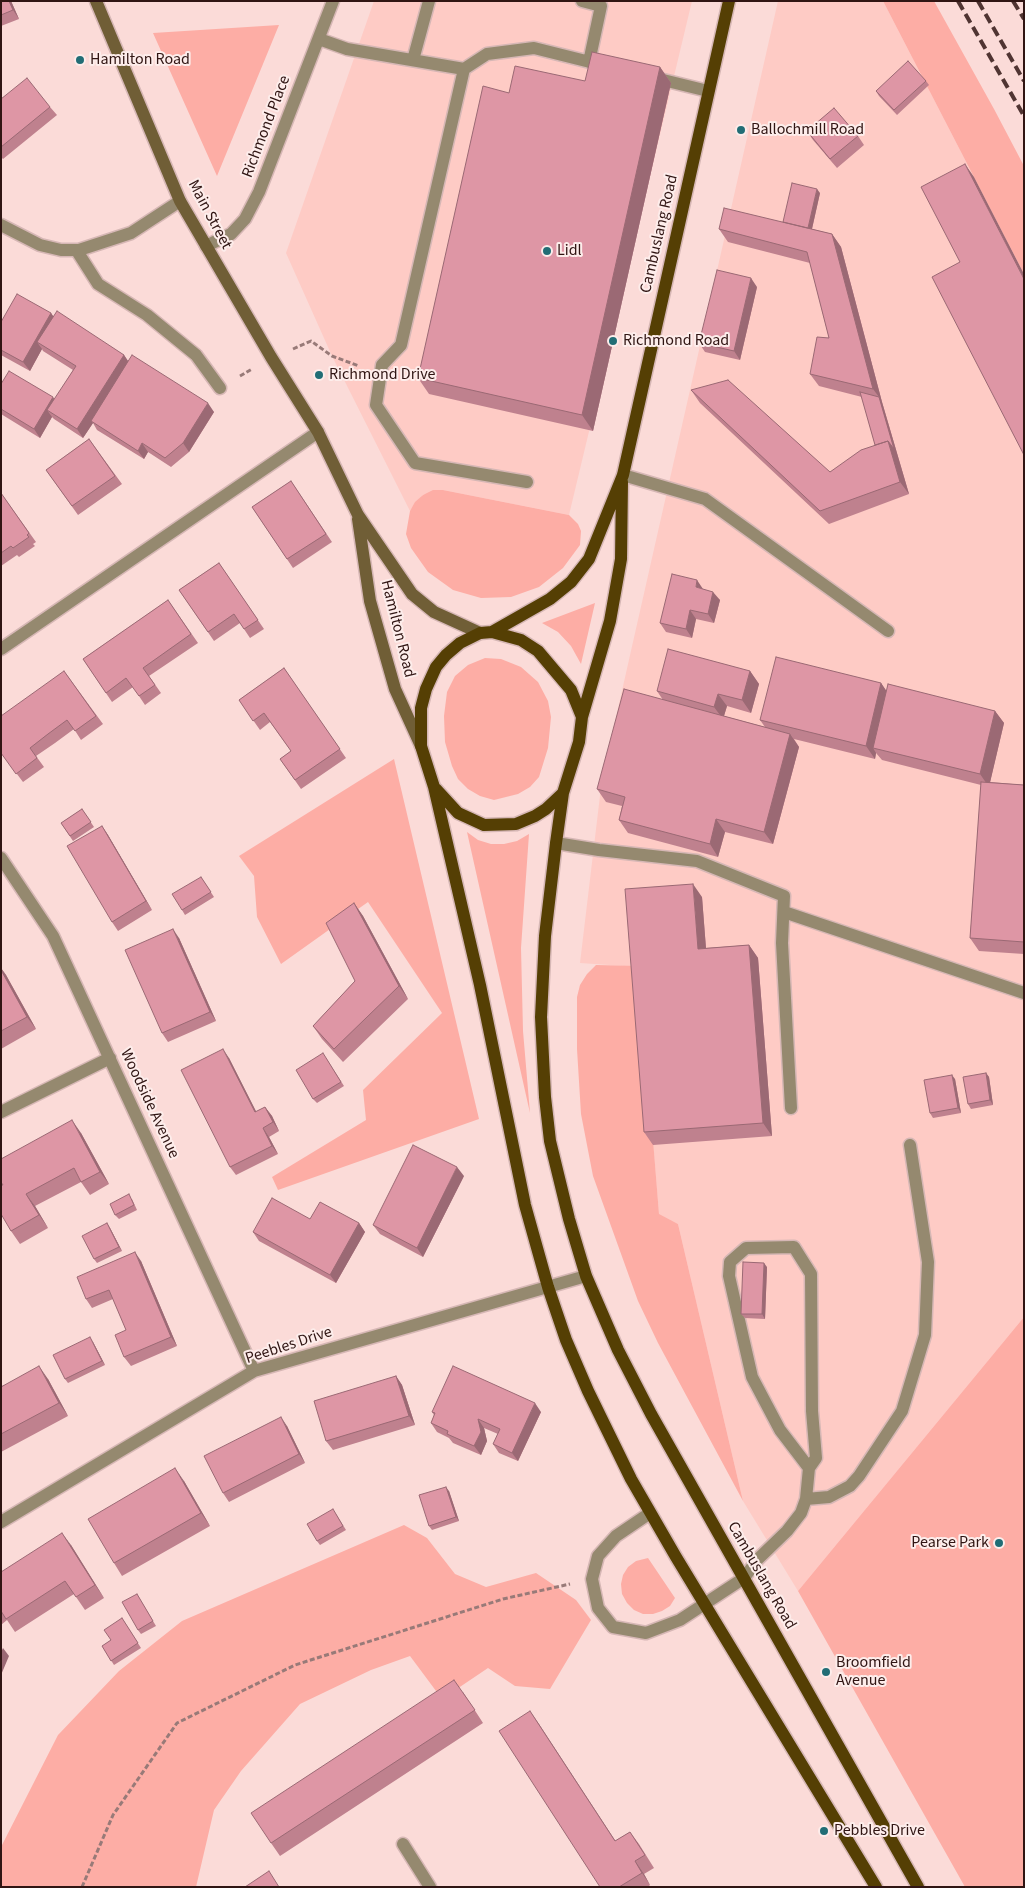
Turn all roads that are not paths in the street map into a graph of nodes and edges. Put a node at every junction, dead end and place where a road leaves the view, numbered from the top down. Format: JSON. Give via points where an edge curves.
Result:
{"nodes":[{"id":1,"x":96,"y":1,"type":"edge"},
{"id":2,"x":333,"y":1,"type":"edge"},
{"id":3,"x":429,"y":1,"type":"edge"},
{"id":4,"x":582,"y":1,"type":"edge"},
{"id":5,"x":728,"y":1,"type":"edge"},
{"id":6,"x":319,"y":39,"type":"junction"},
{"id":7,"x":413,"y":60,"type":"junction"},
{"id":8,"x":589,"y":62,"type":"junction"},
{"id":9,"x":617,"y":68,"type":"edge"},
{"id":10,"x":464,"y":70,"type":"junction"},
{"id":11,"x":644,"y":75,"type":"edge"},
{"id":12,"x":708,"y":91,"type":"junction"},
{"id":13,"x":180,"y":201,"type":"junction"},
{"id":14,"x":1,"y":225,"type":"edge"},
{"id":15,"x":206,"y":246,"type":"junction"},
{"id":16,"x":77,"y":251,"type":"junction"},
{"id":17,"x":220,"y":388,"type":"dead end"},
{"id":18,"x":318,"y":432,"type":"junction"},
{"id":19,"x":622,"y":475,"type":"junction"},
{"id":20,"x":527,"y":482,"type":"dead end"},
{"id":21,"x":358,"y":515,"type":"junction"},
{"id":22,"x":888,"y":631,"type":"dead end"},
{"id":23,"x":486,"y":633,"type":"junction"},
{"id":24,"x":1,"y":648,"type":"edge"},
{"id":25,"x":582,"y":717,"type":"junction"},
{"id":26,"x":421,"y":746,"type":"junction"},
{"id":27,"x":434,"y":788,"type":"junction"},
{"id":28,"x":563,"y":793,"type":"junction"},
{"id":29,"x":556,"y":843,"type":"junction"},
{"id":30,"x":1,"y":858,"type":"edge"},
{"id":31,"x":784,"y":912,"type":"junction"},
{"id":32,"x":1024,"y":993,"type":"edge"},
{"id":33,"x":110,"y":1058,"type":"junction"},
{"id":34,"x":791,"y":1108,"type":"dead end"},
{"id":35,"x":1,"y":1112,"type":"edge"},
{"id":36,"x":910,"y":1145,"type":"dead end"},
{"id":37,"x":586,"y":1276,"type":"junction"},
{"id":38,"x":548,"y":1287,"type":"junction"},
{"id":39,"x":254,"y":1371,"type":"junction"},
{"id":40,"x":809,"y":1468,"type":"junction"},
{"id":41,"x":806,"y":1499,"type":"junction"},
{"id":42,"x":650,"y":1513,"type":"junction"},
{"id":43,"x":1,"y":1522,"type":"edge"},
{"id":44,"x":744,"y":1578,"type":"junction"},
{"id":45,"x":705,"y":1604,"type":"junction"},
{"id":46,"x":403,"y":1844,"type":"dead end"},
{"id":47,"x":430,"y":1887,"type":"edge"},
{"id":48,"x":876,"y":1887,"type":"edge"},
{"id":49,"x":918,"y":1887,"type":"edge"}],
"edges":[{"from":1,"to":13,"type":"main road","name":"Main Street"},
{"from":2,"to":6,"type":"street","name":"Richmond Place"},
{"from":3,"to":7,"type":"street"},
{"from":4,"to":8,"type":"street","via":[[601,6]]},
{"from":5,"to":12,"type":"main road","name":"Cambuslang Road"},
{"from":6,"to":7,"type":"street","via":[[347,49]]},
{"from":6,"to":15,"type":"street","name":"Richmond Place","via":[[259,192],[245,219],[231,234]]},
{"from":7,"to":10,"type":"street"},
{"from":8,"to":9,"type":"street"},
{"from":8,"to":10,"type":"street","via":[[534,48],[487,54]]},
{"from":10,"to":20,"type":"street","via":[[401,344],[382,366],[376,405],[415,464]]},
{"from":11,"to":12,"type":"street"},
{"from":12,"to":19,"type":"main road","name":"Cambuslang Road"},
{"from":13,"to":15,"type":"main road","name":"Main Street"},
{"from":13,"to":16,"type":"street","via":[[131,233]]},
{"from":14,"to":16,"type":"street","via":[[40,244]]},
{"from":15,"to":18,"type":"main road","name":"Main Street"},
{"from":16,"to":17,"type":"street","via":[[98,284],[147,315],[196,355]]},
{"from":18,"to":21,"type":"main road","name":"Hamilton Road"},
{"from":18,"to":24,"type":"street"},
{"from":19,"to":22,"type":"street","via":[[705,499]]},
{"from":19,"to":23,"type":"main road","via":[[589,559],[572,582],[550,599]]},
{"from":19,"to":25,"type":"main road","via":[[621,560],[610,621]]},
{"from":21,"to":23,"type":"main road","name":"Hamilton Road","via":[[412,594],[434,612]]},
{"from":21,"to":26,"type":"main road","name":"Hamilton Road","via":[[370,601],[395,689]]},
{"from":23,"to":25,"type":"main road","via":[[521,640],[538,651],[571,690]]},
{"from":23,"to":26,"type":"main road","via":[[460,643],[436,667],[421,708]]},
{"from":25,"to":28,"type":"main road","via":[[579,742]]},
{"from":26,"to":27,"type":"main road"},
{"from":27,"to":28,"type":"main road","via":[[458,813],[484,825],[516,824],[546,809]]},
{"from":27,"to":38,"type":"main road","via":[[480,985],[525,1205]]},
{"from":28,"to":29,"type":"main road","name":"Cambuslang Road"},
{"from":29,"to":31,"type":"street","via":[[697,860],[784,896]]},
{"from":29,"to":37,"type":"main road","name":"Cambuslang Road","via":[[542,1008],[544,1097],[559,1182]]},
{"from":30,"to":33,"type":"street","name":"Woodside Avenue","via":[[53,936]]},
{"from":31,"to":32,"type":"street"},
{"from":31,"to":34,"type":"street","via":[[782,943]]},
{"from":33,"to":35,"type":"street"},
{"from":33,"to":39,"type":"street","name":"Woodside Avenue"},
{"from":36,"to":41,"type":"street","via":[[928,1262],[925,1335],[902,1410],[859,1476],[850,1486],[829,1497]]},
{"from":37,"to":38,"type":"street","name":"Peebles Drive"},
{"from":37,"to":44,"type":"main road","name":"Cambuslang Road","via":[[642,1398]]},
{"from":38,"to":39,"type":"street","name":"Peebles Drive"},
{"from":38,"to":42,"type":"main road","via":[[566,1340],[608,1436]]},
{"from":39,"to":43,"type":"street","name":"Peebles Drive"},
{"from":40,"to":40,"type":"street","via":[[780,1430],[752,1377],[729,1276],[730,1262],[746,1248],[794,1246],[811,1274],[812,1410],[816,1458]]},
{"from":40,"to":41,"type":"street"},
{"from":41,"to":44,"type":"street","via":[[788,1531],[758,1559]]},
{"from":42,"to":45,"type":"main road"},
{"from":42,"to":45,"type":"street","via":[[616,1536],[598,1556],[592,1579],[598,1608],[613,1627],[646,1633],[680,1620]]},
{"from":44,"to":45,"type":"street"},
{"from":44,"to":49,"type":"main road","name":"Cambuslang Road"},
{"from":45,"to":48,"type":"main road"},
{"from":46,"to":47,"type":"street"}]}
